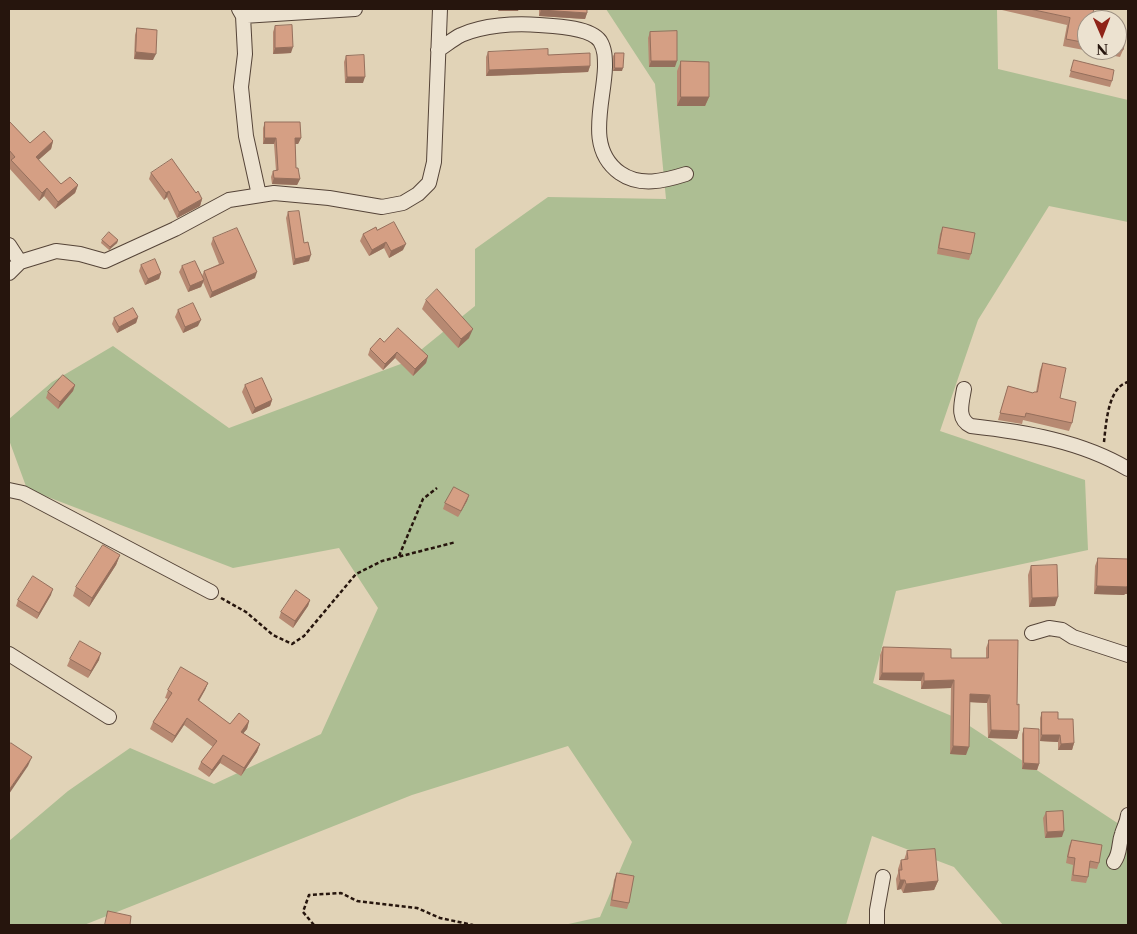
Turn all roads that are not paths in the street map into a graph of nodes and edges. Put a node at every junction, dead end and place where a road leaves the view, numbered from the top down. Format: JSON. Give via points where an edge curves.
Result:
{"nodes":[{"id":1,"x":355,"y":9,"type":"edge"},
{"id":2,"x":440,"y":9,"type":"edge"},
{"id":3,"x":241,"y":12,"type":"edge"},
{"id":4,"x":438,"y":50,"type":"junction"},
{"id":5,"x":686,"y":174,"type":"dead end"},
{"id":6,"x":259,"y":195,"type":"junction"},
{"id":7,"x":9,"y":245,"type":"edge"},
{"id":8,"x":20,"y":262,"type":"junction"},
{"id":9,"x":9,"y":273,"type":"edge"},
{"id":10,"x":964,"y":389,"type":"dead end"},
{"id":11,"x":1128,"y":470,"type":"edge"},
{"id":12,"x":9,"y":490,"type":"edge"},
{"id":13,"x":211,"y":592,"type":"road end"},
{"id":14,"x":1032,"y":633,"type":"dead end"},
{"id":15,"x":9,"y":654,"type":"edge"},
{"id":16,"x":1128,"y":655,"type":"edge"},
{"id":17,"x":109,"y":717,"type":"dead end"},
{"id":18,"x":1128,"y":815,"type":"edge"},
{"id":19,"x":1114,"y":862,"type":"dead end"},
{"id":20,"x":883,"y":877,"type":"dead end"},
{"id":21,"x":877,"y":925,"type":"edge"}],
"edges":[{"from":1,"to":3,"type":"street"},
{"from":2,"to":4,"type":"street"},
{"from":3,"to":6,"type":"street","via":[[245,54],[241,87],[246,136]]},
{"from":4,"to":5,"type":"street","via":[[461,35],[493,26],[570,27],[596,37],[605,56],[599,132],[604,156],[619,172],[636,180],[657,182]]},
{"from":4,"to":6,"type":"street","via":[[434,162],[429,183],[418,194],[403,203],[382,207],[329,198],[274,193]]},
{"from":6,"to":8,"type":"street","via":[[229,200],[175,229],[105,260],[56,251]]},
{"from":7,"to":8,"type":"street"},
{"from":8,"to":9,"type":"street"},
{"from":10,"to":11,"type":"street","via":[[961,416],[971,426],[1011,430],[1061,442],[1103,456]]},
{"from":12,"to":13,"type":"street","via":[[22,493]]},
{"from":14,"to":16,"type":"street","via":[[1049,628],[1062,630],[1073,637]]},
{"from":15,"to":17,"type":"street"},
{"from":18,"to":19,"type":"street"},
{"from":20,"to":21,"type":"street"}]}
